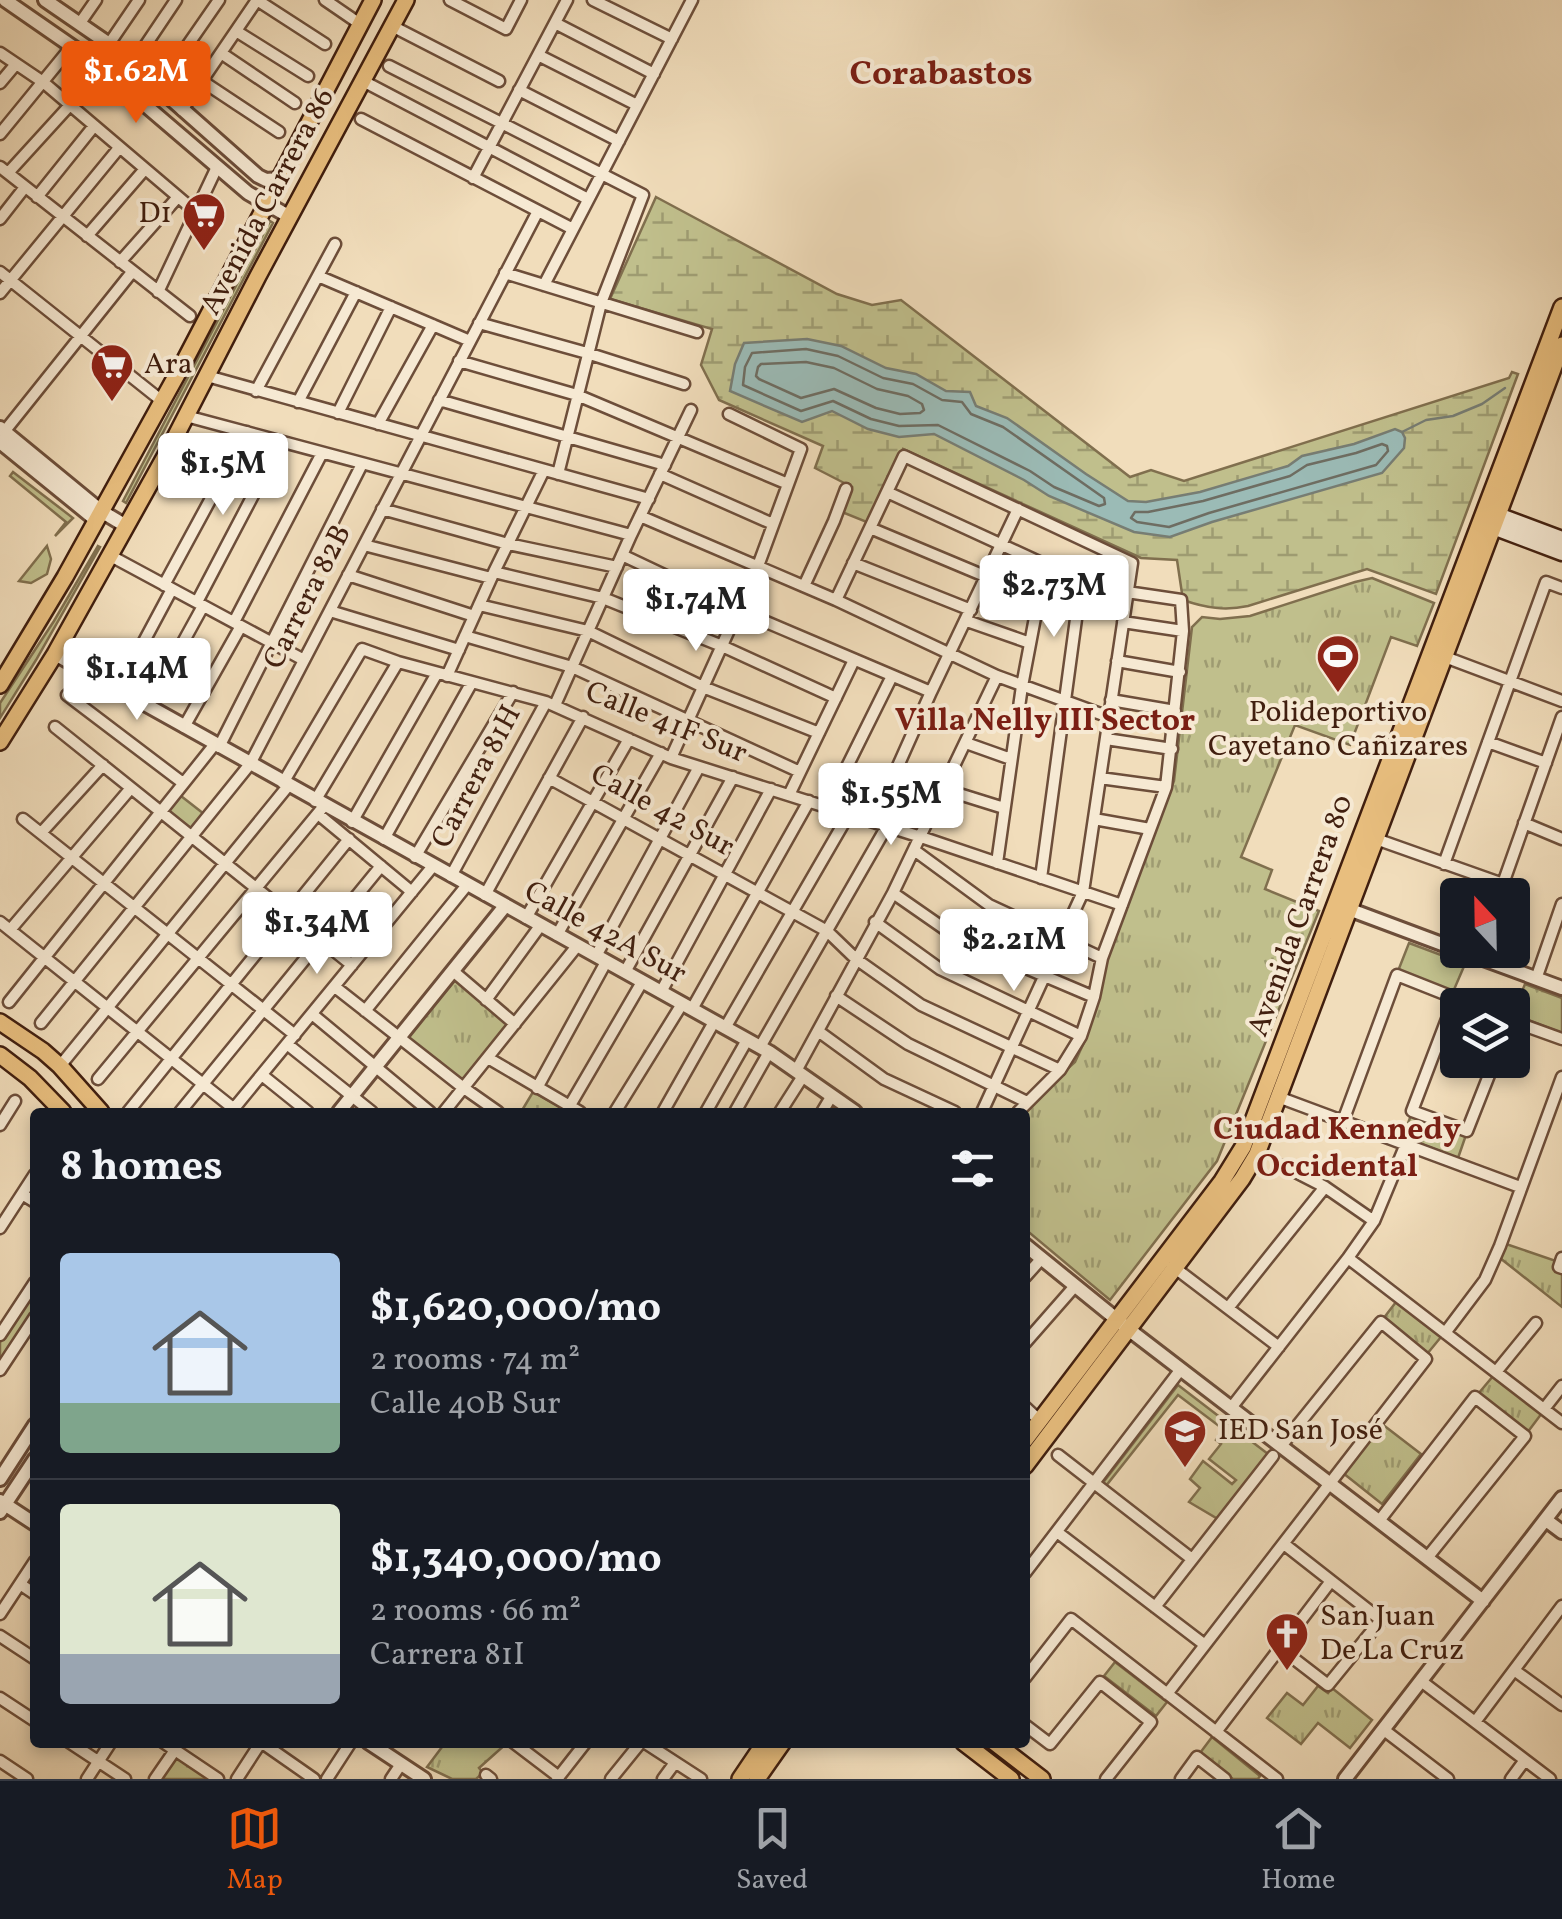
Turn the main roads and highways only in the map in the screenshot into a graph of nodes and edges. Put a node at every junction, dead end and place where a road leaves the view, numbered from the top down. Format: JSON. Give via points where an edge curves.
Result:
{"nodes":[{"id":1,"x":372,"y":0,"type":"edge"},
{"id":2,"x":406,"y":0,"type":"edge"},
{"id":3,"x":1562,"y":307,"type":"edge"},
{"id":4,"x":1562,"y":345,"type":"edge"},
{"id":5,"x":1546,"y":367,"type":"junction"},
{"id":6,"x":1489,"y":518,"type":"junction"},
{"id":7,"x":1562,"y":538,"type":"edge"},
{"id":8,"x":1562,"y":553,"type":"edge"},
{"id":9,"x":0,"y":686,"type":"edge"},
{"id":10,"x":0,"y":742,"type":"edge"},
{"id":11,"x":1342,"y":907,"type":"junction"},
{"id":12,"x":0,"y":1022,"type":"edge"},
{"id":13,"x":0,"y":1055,"type":"edge"},
{"id":14,"x":59,"y":1108,"type":"edge"},
{"id":15,"x":97,"y":1108,"type":"edge"},
{"id":16,"x":1123,"y":1324,"type":"junction"},
{"id":17,"x":1030,"y":1434,"type":"edge"},
{"id":18,"x":1030,"y":1459,"type":"edge"},
{"id":19,"x":761,"y":1748,"type":"edge"},
{"id":20,"x":779,"y":1748,"type":"edge"},
{"id":21,"x":971,"y":1748,"type":"edge"},
{"id":22,"x":1002,"y":1748,"type":"edge"},
{"id":23,"x":740,"y":1779,"type":"edge"},
{"id":24,"x":757,"y":1779,"type":"edge"},
{"id":25,"x":1010,"y":1779,"type":"edge"},
{"id":26,"x":1042,"y":1779,"type":"edge"}],
"edges":[{"from":1,"to":9,"type":"main road","name":"Avenida Carrera 86","via":[[162,401]]},
{"from":2,"to":10,"type":"main road","name":"Avenida Carrera 86","via":[[126,526]]},
{"from":3,"to":5,"type":"main road","name":"Avenida Carrera 80"},
{"from":4,"to":5,"type":"main road","name":"Avenida Carrera 80"},
{"from":5,"to":6,"type":"main road","name":"Avenida Carrera 80"},
{"from":6,"to":7,"type":"main road"},
{"from":6,"to":8,"type":"main road"},
{"from":6,"to":11,"type":"main road","name":"Avenida Carrera 80"},
{"from":6,"to":11,"type":"main road","name":"Avenida Carrera 80","via":[[1445,657],[1376,839]]},
{"from":11,"to":16,"type":"main road","name":"Avenida Carrera 80","via":[[1243,1147]]},
{"from":11,"to":16,"type":"main road","name":"Avenida Carrera 80","via":[[1252,1164],[1175,1268]]},
{"from":12,"to":15,"type":"main road","via":[[44,1051]]},
{"from":13,"to":14,"type":"main road"},
{"from":16,"to":17,"type":"main road","name":"Avenida Carrera 80"},
{"from":16,"to":18,"type":"main road","name":"Avenida Carrera 80"},
{"from":19,"to":23,"type":"main road"},
{"from":20,"to":24,"type":"main road"},
{"from":21,"to":25,"type":"main road"},
{"from":22,"to":26,"type":"main road"}]}
